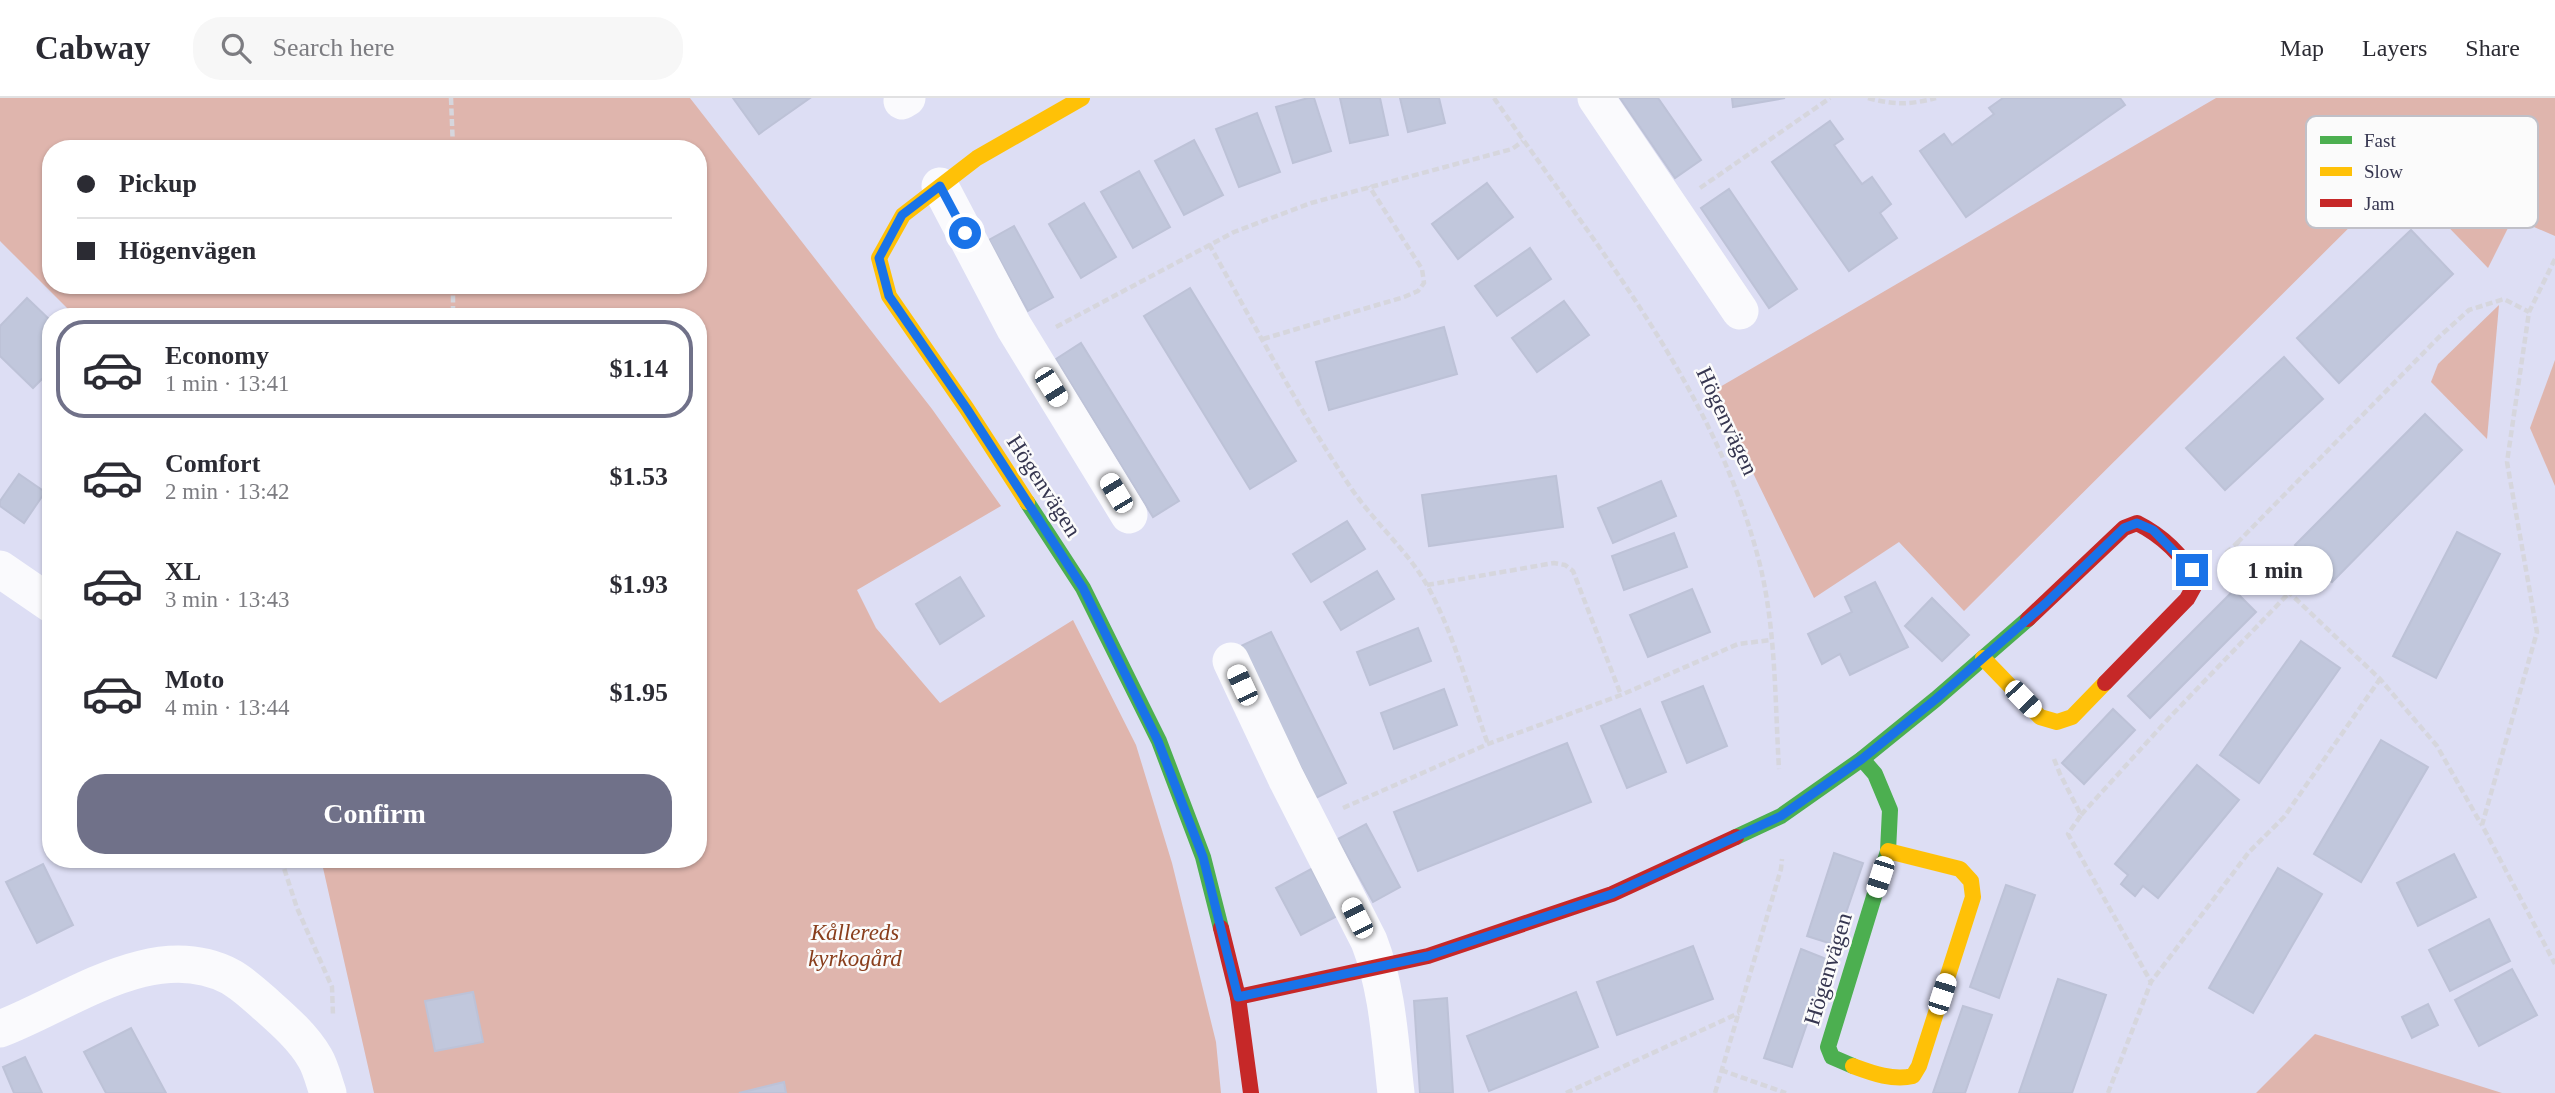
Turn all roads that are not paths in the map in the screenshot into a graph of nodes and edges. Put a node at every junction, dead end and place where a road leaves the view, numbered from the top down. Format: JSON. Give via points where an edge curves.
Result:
{"nodes":[{"id":1,"x":1082,"y":98,"type":"edge"},
{"id":2,"x":1596,"y":98,"type":"edge"},
{"id":3,"x":940,"y":186,"type":"junction"},
{"id":4,"x":1740,"y":311,"type":"dead end"},
{"id":5,"x":1129,"y":514,"type":"dead end"},
{"id":6,"x":0,"y":569,"type":"edge"},
{"id":7,"x":42,"y":598,"type":"edge"},
{"id":8,"x":1983,"y":657,"type":"junction"},
{"id":9,"x":1231,"y":661,"type":"dead end"},
{"id":10,"x":1862,"y":759,"type":"junction"},
{"id":11,"x":1888,"y":851,"type":"junction"},
{"id":12,"x":1379,"y":968,"type":"junction"},
{"id":13,"x":1238,"y":997,"type":"junction"},
{"id":14,"x":0,"y":1029,"type":"edge"},
{"id":15,"x":328,"y":1093,"type":"edge"},
{"id":16,"x":1251,"y":1093,"type":"edge"},
{"id":17,"x":1396,"y":1093,"type":"edge"}],
"edges":[{"from":1,"to":3,"type":"street","name":"Högenvägen","via":[[977,158]]},
{"from":2,"to":4,"type":"street"},
{"from":3,"to":5,"type":"street","via":[[1025,344]]},
{"from":3,"to":13,"type":"street","name":"Högenvägen","via":[[902,215],[879,258],[889,296],[1083,588],[1177,785],[1203,857]]},
{"from":6,"to":7,"type":"street"},
{"from":8,"to":8,"type":"street","via":[[2124,528],[2137,523],[2153,530],[2192,570],[2197,582],[2187,599],[2072,717],[2057,722],[2040,717]]},
{"from":8,"to":10,"type":"street"},
{"from":9,"to":12,"type":"street"},
{"from":10,"to":11,"type":"street","name":"Högenvägen","via":[[1875,774],[1890,810]]},
{"from":10,"to":12,"type":"street","via":[[1781,816],[1612,894]]},
{"from":11,"to":11,"type":"street","name":"Högenvägen","via":[[1828,1047],[1832,1057],[1843,1063],[1898,1079],[1913,1076],[1919,1066],[1973,885],[1960,869]]},
{"from":12,"to":13,"type":"street"},
{"from":12,"to":17,"type":"street"},
{"from":13,"to":16,"type":"street","name":"Högenvägen"},
{"from":14,"to":15,"type":"street","via":[[138,968],[187,964],[230,977],[250,990],[316,1059]]}]}
